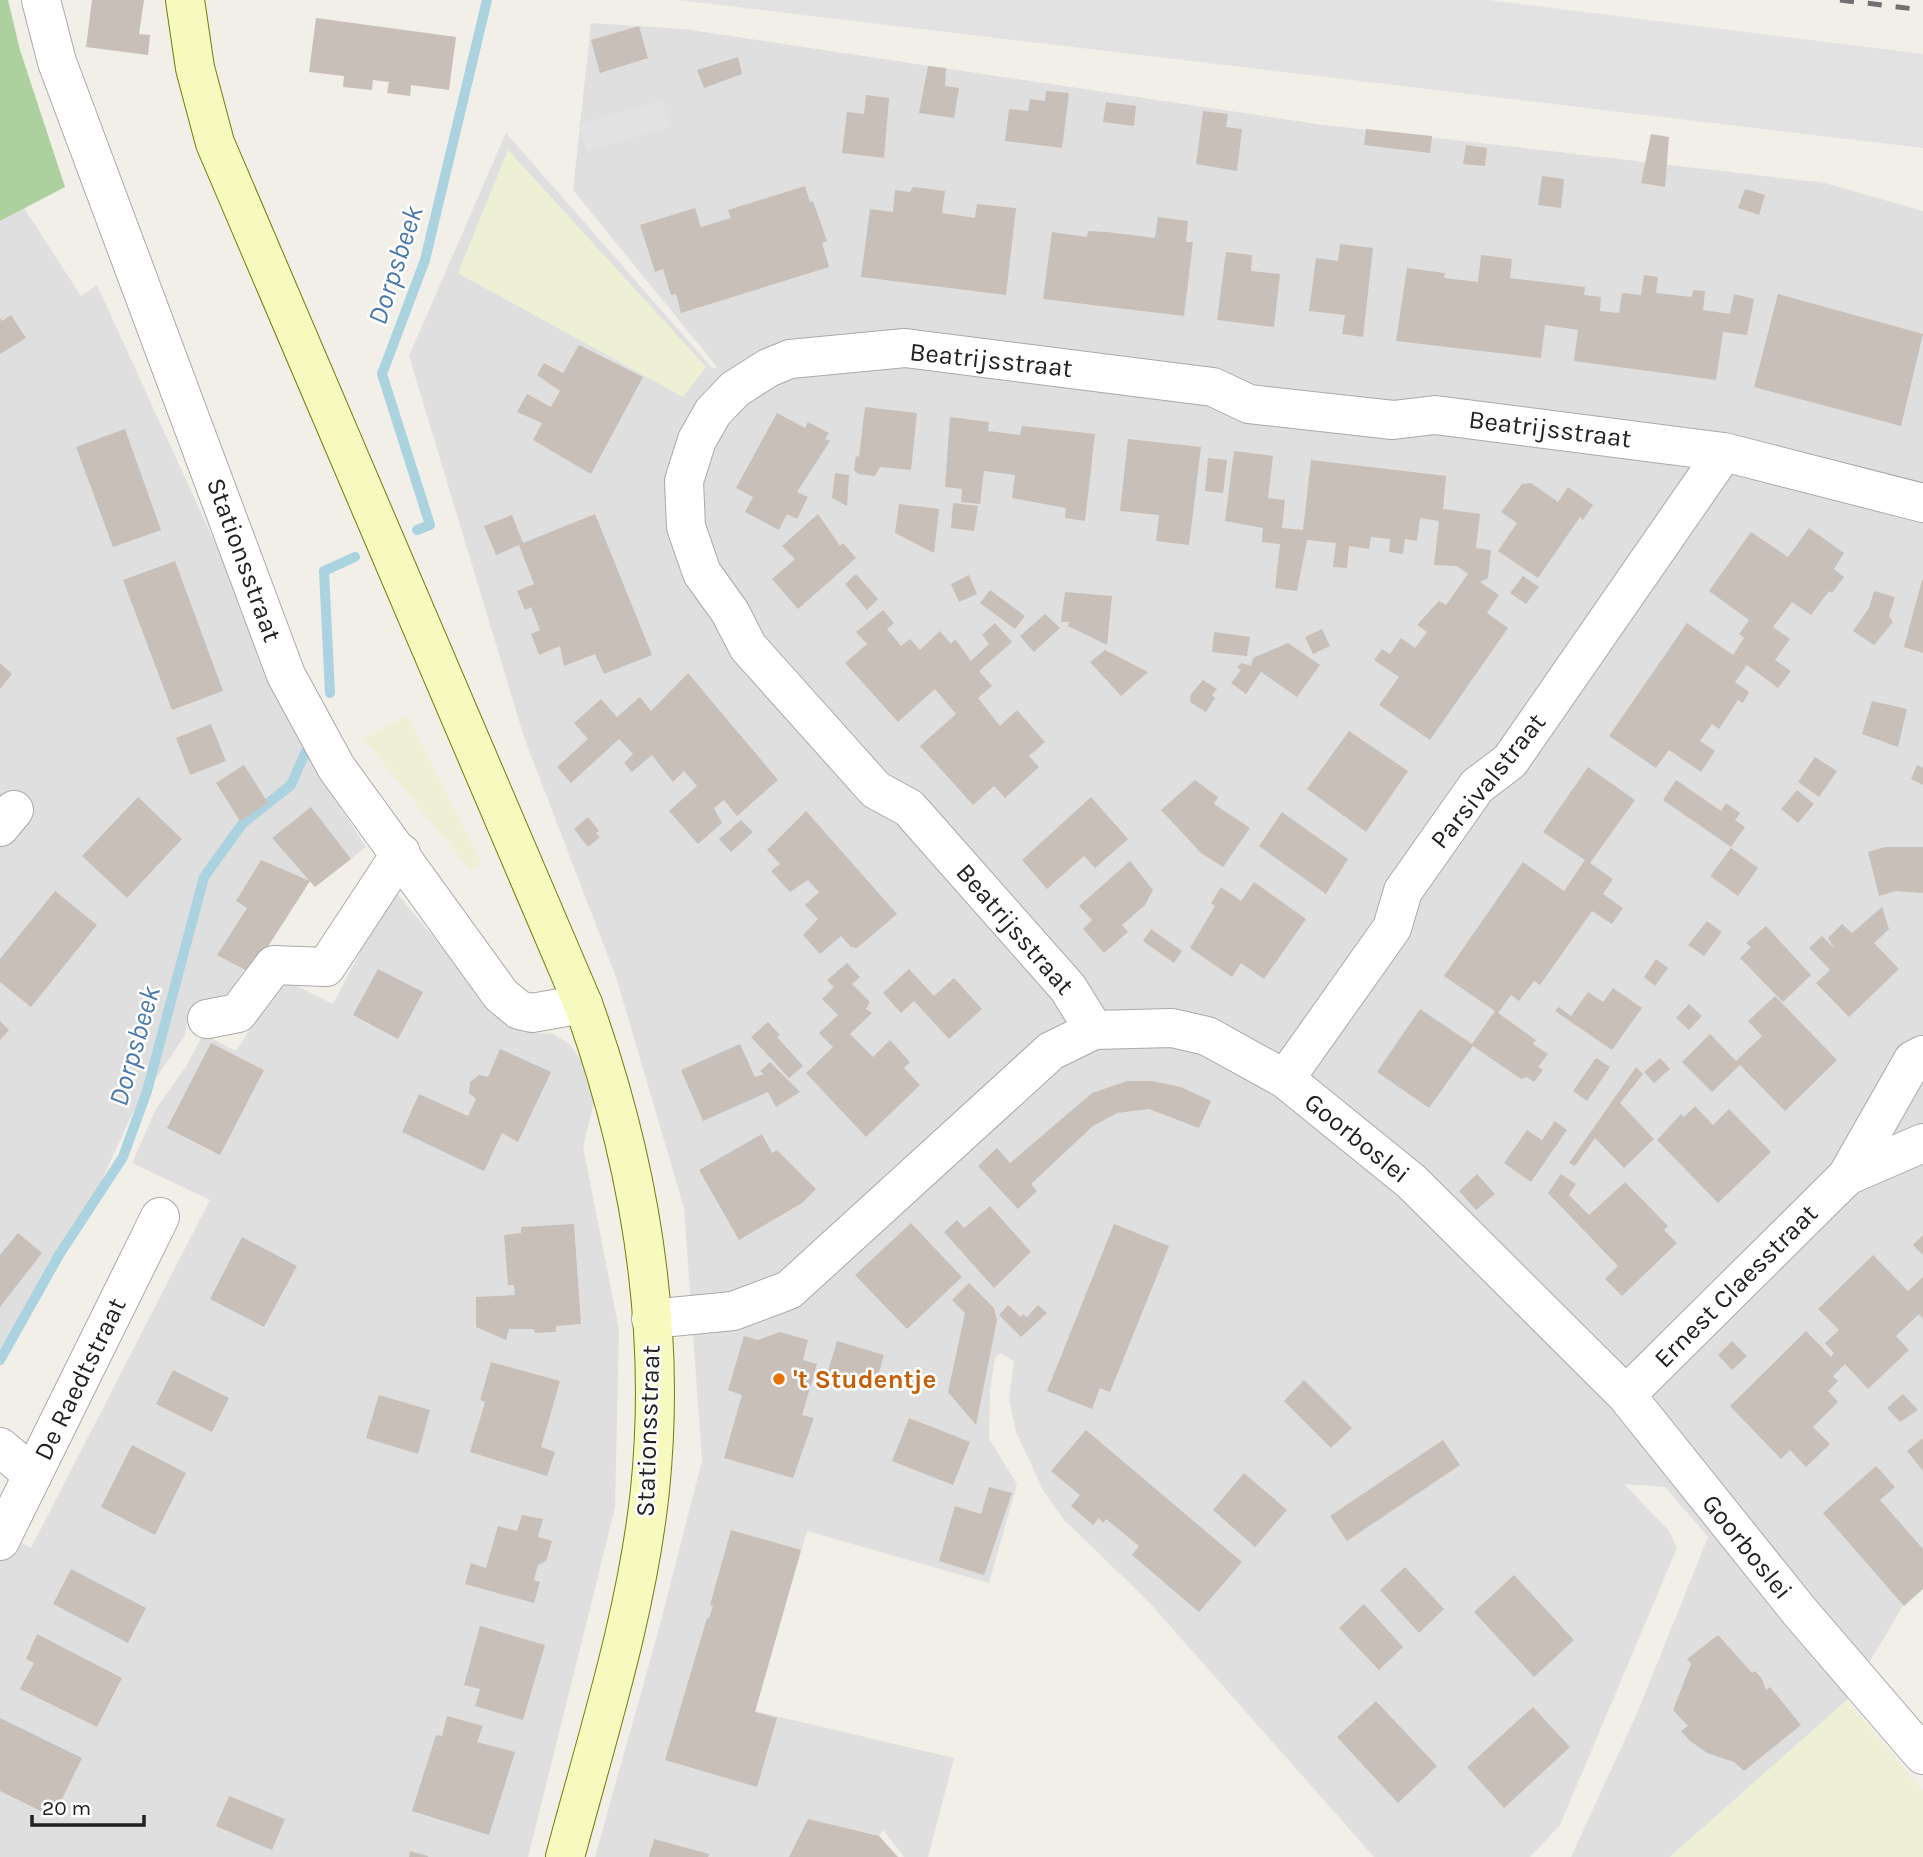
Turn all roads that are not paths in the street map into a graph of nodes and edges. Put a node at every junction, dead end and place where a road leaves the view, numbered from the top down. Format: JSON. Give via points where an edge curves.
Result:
{"nodes":[{"id":1,"x":41,"y":0,"type":"edge"},
{"id":2,"x":185,"y":0,"type":"edge"},
{"id":3,"x":1724,"y":452,"type":"junction"},
{"id":4,"x":1923,"y":502,"type":"edge"},
{"id":5,"x":401,"y":853,"type":"junction"},
{"id":6,"x":583,"y":1004,"type":"junction"},
{"id":7,"x":207,"y":1019,"type":"dead end"},
{"id":8,"x":1094,"y":1030,"type":"junction"},
{"id":9,"x":1923,"y":1055,"type":"edge"},
{"id":10,"x":1285,"y":1079,"type":"junction"},
{"id":11,"x":1923,"y":1143,"type":"edge"},
{"id":12,"x":1847,"y":1176,"type":"junction"},
{"id":13,"x":160,"y":1217,"type":"dead end"},
{"id":14,"x":651,"y":1319,"type":"junction"},
{"id":15,"x":1626,"y":1395,"type":"junction"},
{"id":16,"x":0,"y":1447,"type":"edge"},
{"id":17,"x":33,"y":1475,"type":"junction"},
{"id":18,"x":0,"y":1541,"type":"edge"},
{"id":19,"x":1923,"y":1755,"type":"edge"},
{"id":20,"x":565,"y":1857,"type":"edge"}],
"edges":[{"from":1,"to":5,"type":"street","name":"Stationsstraat","via":[[57,62],[286,675],[336,767]]},
{"from":2,"to":6,"type":"street","name":"Stationsstraat","via":[[195,68],[215,143]]},
{"from":3,"to":4,"type":"street","name":"Beatrijsstraat"},
{"from":3,"to":8,"type":"street","name":"Beatrijsstraat","via":[[1435,415],[1393,420],[1249,404],[1213,387],[905,348],[790,359],[735,390],[705,425],[684,481],[686,527],[702,572],[748,647],[876,790],[909,808],[1068,988]]},
{"from":3,"to":10,"type":"street","name":"Parsivalstraat","via":[[1510,761],[1478,786],[1403,891],[1392,928]]},
{"from":5,"to":6,"type":"street","name":"Stationsstraat","via":[[510,1003],[532,1013]]},
{"from":5,"to":7,"type":"street","via":[[326,967],[274,965],[238,1013]]},
{"from":6,"to":14,"type":"street","name":"Stationsstraat","via":[[622,1122],[636,1187]]},
{"from":8,"to":10,"type":"street","name":"Goorboslei","via":[[1172,1028],[1207,1036]]},
{"from":8,"to":14,"type":"street","name":"Goorboslei","via":[[1051,1051],[789,1290],[733,1311]]},
{"from":9,"to":12,"type":"street","name":"Ernest Claesstraat","via":[[1913,1060]]},
{"from":10,"to":15,"type":"street","name":"Goorboslei","via":[[1412,1182]]},
{"from":11,"to":12,"type":"street","name":"Ernest Claesstraat"},
{"from":12,"to":15,"type":"street","name":"Ernest Claesstraat"},
{"from":13,"to":17,"type":"street","name":"De Raedtstraat"},
{"from":14,"to":20,"type":"street","name":"Stationsstraat","via":[[650,1490],[609,1692]]},
{"from":15,"to":19,"type":"street","name":"Goorboslei","via":[[1800,1612]]},
{"from":16,"to":17,"type":"street"},
{"from":17,"to":18,"type":"street","name":"De Raedtstraat"}]}
